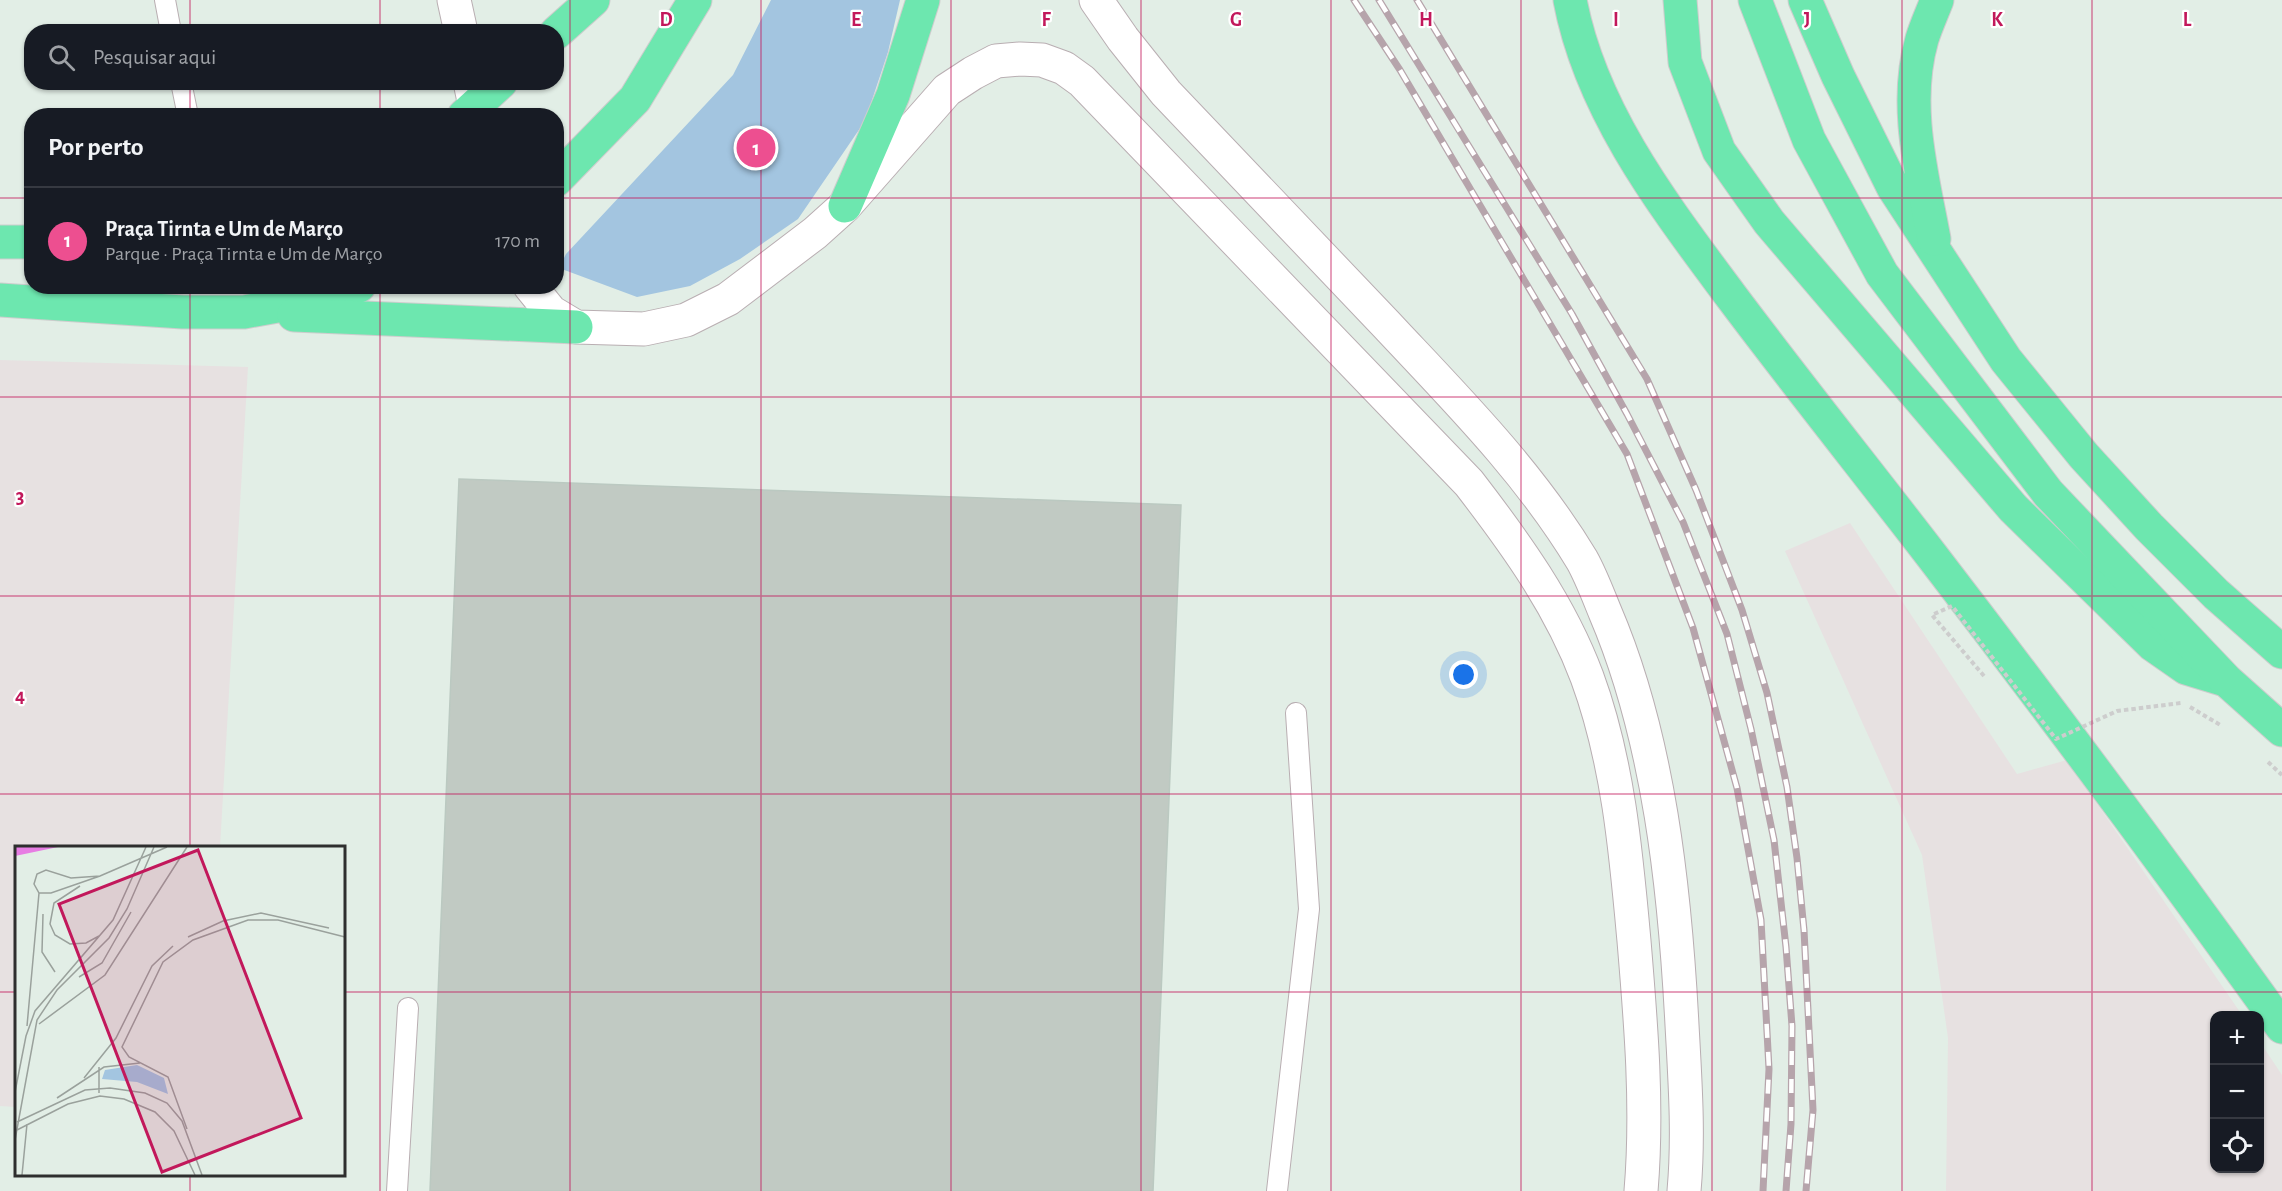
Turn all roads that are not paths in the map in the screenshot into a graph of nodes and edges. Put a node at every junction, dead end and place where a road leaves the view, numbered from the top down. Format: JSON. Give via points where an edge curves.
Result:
{"nodes":[{"id":1,"x":165,"y":0,"type":"edge"},
{"id":2,"x":454,"y":0,"type":"edge"},
{"id":3,"x":593,"y":0,"type":"edge"},
{"id":4,"x":695,"y":0,"type":"edge"},
{"id":5,"x":923,"y":0,"type":"edge"},
{"id":6,"x":1096,"y":0,"type":"edge"},
{"id":7,"x":1570,"y":0,"type":"edge"},
{"id":8,"x":1680,"y":0,"type":"edge"},
{"id":9,"x":1755,"y":0,"type":"edge"},
{"id":10,"x":1805,"y":0,"type":"edge"},
{"id":11,"x":1937,"y":0,"type":"edge"},
{"id":12,"x":170,"y":24,"type":"edge"},
{"id":13,"x":458,"y":24,"type":"edge"},
{"id":14,"x":564,"y":26,"type":"edge"},
{"id":15,"x":183,"y":90,"type":"edge"},
{"id":16,"x":488,"y":90,"type":"edge"},
{"id":17,"x":470,"y":101,"type":"edge"},
{"id":18,"x":186,"y":108,"type":"edge"},
{"id":19,"x":564,"y":172,"type":"edge"},
{"id":20,"x":845,"y":206,"type":"junction"},
{"id":21,"x":0,"y":242,"type":"edge"},
{"id":22,"x":24,"y":242,"type":"edge"},
{"id":23,"x":1938,"y":259,"type":"junction"},
{"id":24,"x":333,"y":294,"type":"edge"},
{"id":25,"x":536,"y":294,"type":"edge"},
{"id":26,"x":0,"y":300,"type":"edge"},
{"id":27,"x":244,"y":312,"type":"junction"},
{"id":28,"x":576,"y":327,"type":"junction"},
{"id":29,"x":2271,"y":642,"type":"edge"},
{"id":30,"x":2226,"y":680,"type":"junction"},
{"id":31,"x":1296,"y":713,"type":"dead end"},
{"id":32,"x":2280,"y":728,"type":"edge"},
{"id":33,"x":408,"y":1008,"type":"dead end"},
{"id":34,"x":2282,"y":1026,"type":"edge"},
{"id":35,"x":397,"y":1191,"type":"edge"},
{"id":36,"x":1277,"y":1191,"type":"edge"},
{"id":37,"x":1641,"y":1191,"type":"edge"},
{"id":38,"x":1684,"y":1191,"type":"edge"}],
"edges":[{"from":1,"to":12,"type":"lane"},
{"from":2,"to":13,"type":"main road"},
{"from":3,"to":14,"type":"main road"},
{"from":4,"to":19,"type":"main road","via":[[635,99]]},
{"from":5,"to":20,"type":"main road","via":[[892,95]]},
{"from":6,"to":38,"type":"main road","via":[[1166,93],[1499,444],[1583,563],[1632,682],[1654,776],[1680,975],[1685,1080]]},
{"from":7,"to":34,"type":"main road","via":[[1593,79],[1625,142],[1677,223],[2090,765]]},
{"from":8,"to":30,"type":"main road","via":[[1685,62],[1719,151],[1769,222],[2013,508],[2153,645],[2186,668]]},
{"from":9,"to":30,"type":"main road","via":[[1809,140],[1882,274],[2048,493]]},
{"from":10,"to":23,"type":"main road","via":[[1893,187]]},
{"from":11,"to":23,"type":"main road","via":[[1922,39],[1914,90],[1917,153]]},
{"from":15,"to":18,"type":"lane"},
{"from":16,"to":17,"type":"main road"},
{"from":20,"to":28,"type":"main road","via":[[728,299],[686,320],[644,329]]},
{"from":20,"to":37,"type":"main road","via":[[947,90],[973,73],[996,61],[1020,59],[1042,60],[1064,68],[1099,98],[1469,483],[1513,540],[1556,609],[1602,722],[1614,774],[1630,893],[1643,1046]]},
{"from":21,"to":22,"type":"main road"},
{"from":23,"to":29,"type":"main road","via":[[2006,360],[2084,456],[2216,594]]},
{"from":24,"to":27,"type":"main road"},
{"from":25,"to":28,"type":"main road","via":[[551,312]]},
{"from":26,"to":27,"type":"main road"},
{"from":27,"to":28,"type":"main road"},
{"from":30,"to":32,"type":"main road"},
{"from":31,"to":36,"type":"lane","via":[[1309,909]]},
{"from":33,"to":35,"type":"lane"}]}
